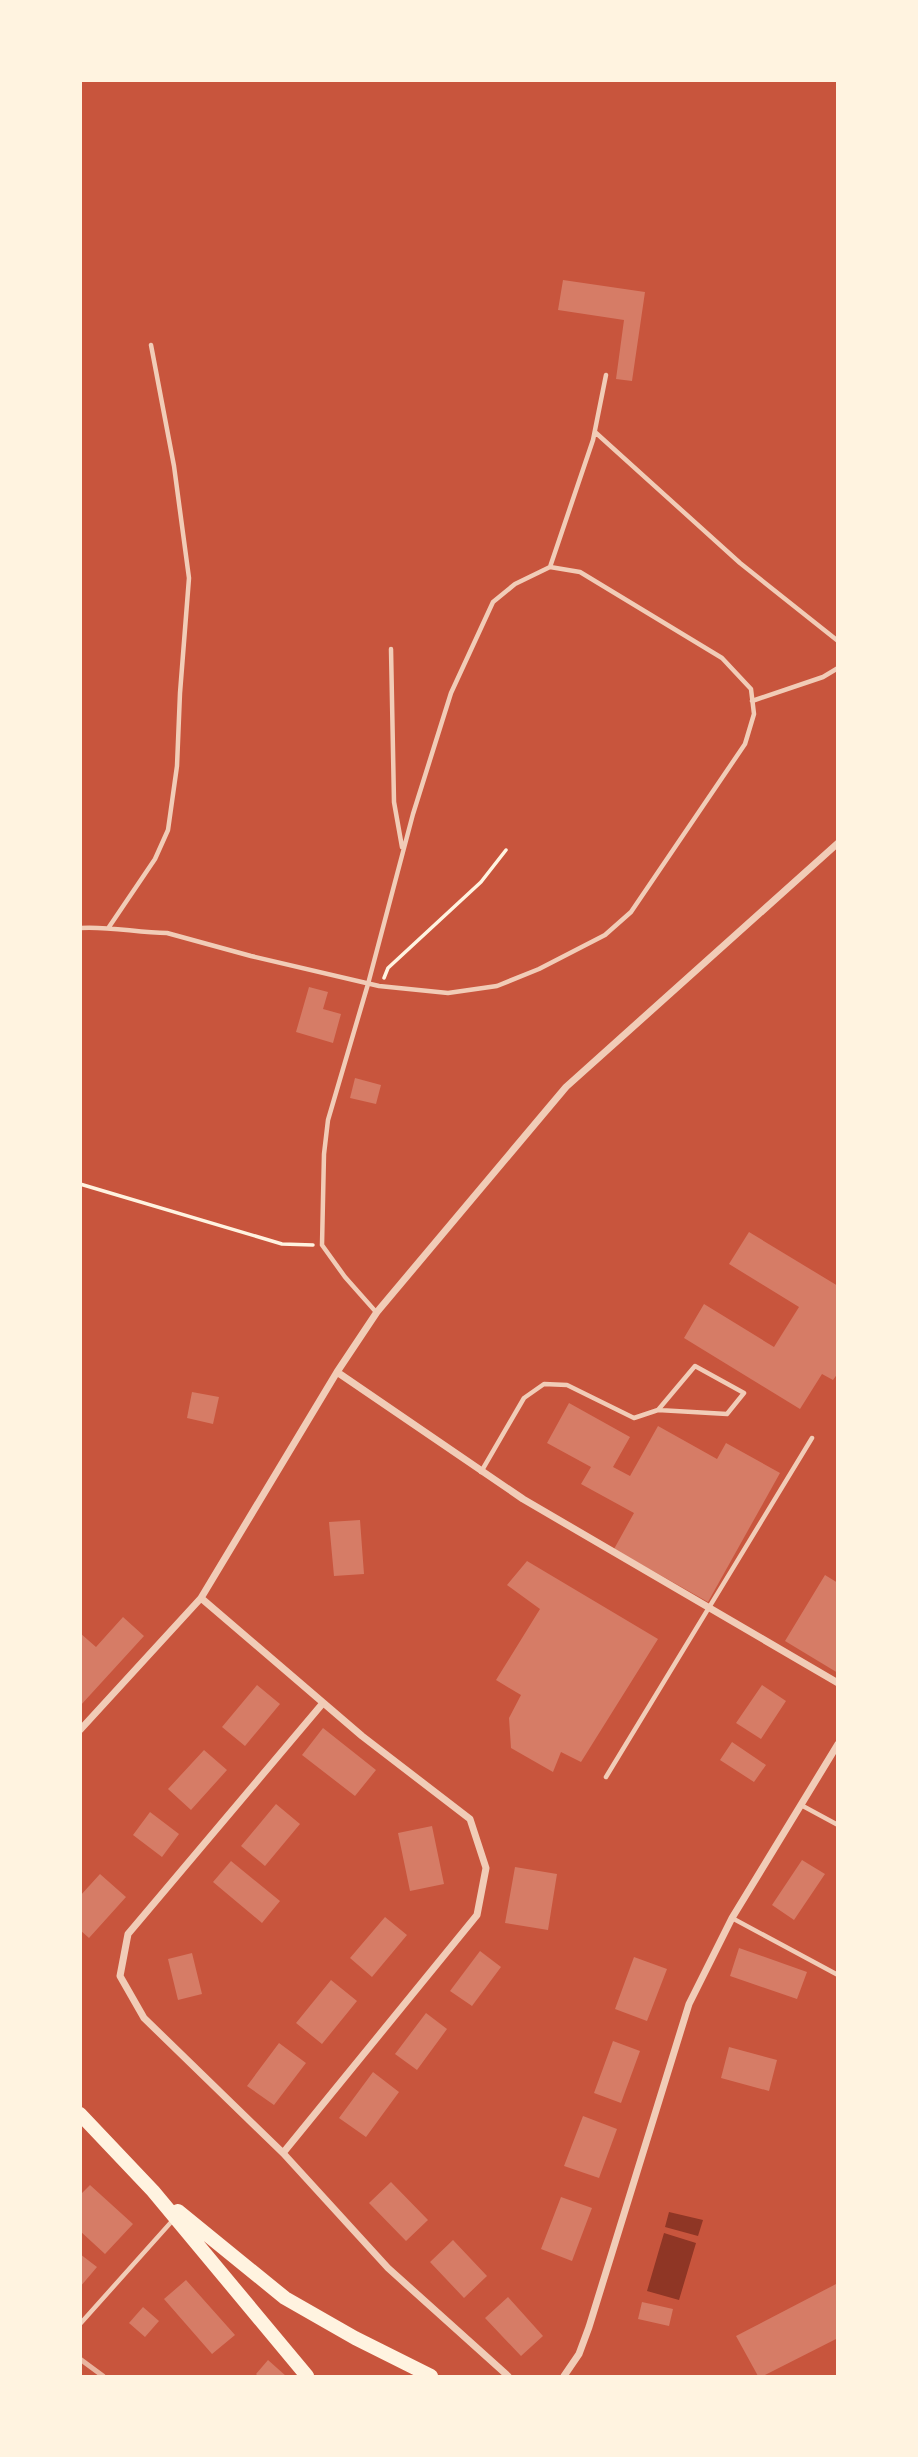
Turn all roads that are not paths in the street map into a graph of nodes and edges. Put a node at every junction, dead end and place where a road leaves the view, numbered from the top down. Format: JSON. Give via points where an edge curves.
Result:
{"nodes":[{"id":1,"x":151,"y":345,"type":"dead end"},
{"id":2,"x":606,"y":375,"type":"dead end"},
{"id":3,"x":594,"y":432,"type":"junction"},
{"id":4,"x":550,"y":567,"type":"junction"},
{"id":5,"x":838,"y":641,"type":"edge"},
{"id":6,"x":391,"y":649,"type":"dead end"},
{"id":7,"x":838,"y":668,"type":"edge"},
{"id":8,"x":752,"y":701,"type":"junction"},
{"id":9,"x":838,"y":843,"type":"edge"},
{"id":10,"x":403,"y":851,"type":"junction"},
{"id":11,"x":109,"y":927,"type":"junction"},
{"id":12,"x":80,"y":928,"type":"edge"},
{"id":13,"x":368,"y":984,"type":"junction"},
{"id":14,"x":377,"y":1312,"type":"junction"},
{"id":15,"x":337,"y":1371,"type":"junction"},
{"id":16,"x":658,"y":1410,"type":"junction"},
{"id":17,"x":812,"y":1438,"type":"dead end"},
{"id":18,"x":481,"y":1472,"type":"junction"},
{"id":19,"x":201,"y":1598,"type":"junction"},
{"id":20,"x":709,"y":1607,"type":"junction"},
{"id":21,"x":838,"y":1683,"type":"edge"},
{"id":22,"x":323,"y":1703,"type":"junction"},
{"id":23,"x":80,"y":1730,"type":"edge"},
{"id":24,"x":838,"y":1744,"type":"edge"},
{"id":25,"x":606,"y":1777,"type":"dead end"},
{"id":26,"x":801,"y":1805,"type":"junction"},
{"id":27,"x":838,"y":1825,"type":"edge"},
{"id":28,"x":732,"y":1918,"type":"junction"},
{"id":29,"x":838,"y":1975,"type":"edge"},
{"id":30,"x":80,"y":2114,"type":"edge"},
{"id":31,"x":283,"y":2153,"type":"junction"},
{"id":32,"x":153,"y":2191,"type":"junction"},
{"id":33,"x":175,"y":2218,"type":"junction"},
{"id":34,"x":80,"y":2324,"type":"edge"},
{"id":35,"x":307,"y":2376,"type":"edge"},
{"id":36,"x":431,"y":2376,"type":"edge"},
{"id":37,"x":508,"y":2376,"type":"edge"},
{"id":38,"x":564,"y":2376,"type":"edge"}],
"edges":[{"from":1,"to":11,"type":"lane","via":[[189,578],[177,766],[169,830]]},
{"from":2,"to":3,"type":"lane"},
{"from":3,"to":4,"type":"lane"},
{"from":3,"to":5,"type":"lane","via":[[740,563]]},
{"from":4,"to":8,"type":"lane","via":[[580,572],[722,658],[751,689]]},
{"from":4,"to":10,"type":"lane","via":[[493,601],[451,693]]},
{"from":6,"to":10,"type":"lane","via":[[394,802]]},
{"from":7,"to":8,"type":"lane"},
{"from":8,"to":13,"type":"lane","via":[[754,714],[746,744],[631,912],[605,935],[497,986],[448,993]]},
{"from":9,"to":14,"type":"street","via":[[566,1087]]},
{"from":10,"to":13,"type":"lane"},
{"from":11,"to":12,"type":"lane"},
{"from":11,"to":13,"type":"lane","via":[[167,933]]},
{"from":13,"to":14,"type":"lane","via":[[328,1120],[322,1245]]},
{"from":14,"to":15,"type":"street"},
{"from":15,"to":18,"type":"street"},
{"from":15,"to":19,"type":"street"},
{"from":16,"to":16,"type":"lane","via":[[727,1414],[744,1393],[695,1366]]},
{"from":16,"to":18,"type":"lane","via":[[634,1418],[567,1385],[544,1384],[524,1398]]},
{"from":17,"to":20,"type":"lane"},
{"from":18,"to":20,"type":"street"},
{"from":19,"to":22,"type":"street"},
{"from":19,"to":23,"type":"street"},
{"from":20,"to":21,"type":"street"},
{"from":20,"to":25,"type":"lane"},
{"from":22,"to":31,"type":"street","via":[[128,1934],[120,1976],[144,2018]]},
{"from":22,"to":31,"type":"street","via":[[470,1819],[486,1868],[477,1915]]},
{"from":24,"to":26,"type":"street"},
{"from":26,"to":27,"type":"lane"},
{"from":26,"to":28,"type":"street"},
{"from":28,"to":29,"type":"lane"},
{"from":28,"to":38,"type":"street","via":[[689,2004],[589,2327]]},
{"from":30,"to":32,"type":"main road"},
{"from":31,"to":37,"type":"street","via":[[388,2268]]},
{"from":32,"to":33,"type":"main road"},
{"from":32,"to":36,"type":"main road","via":[[285,2298]]},
{"from":33,"to":34,"type":"lane"},
{"from":33,"to":35,"type":"main road"}]}
